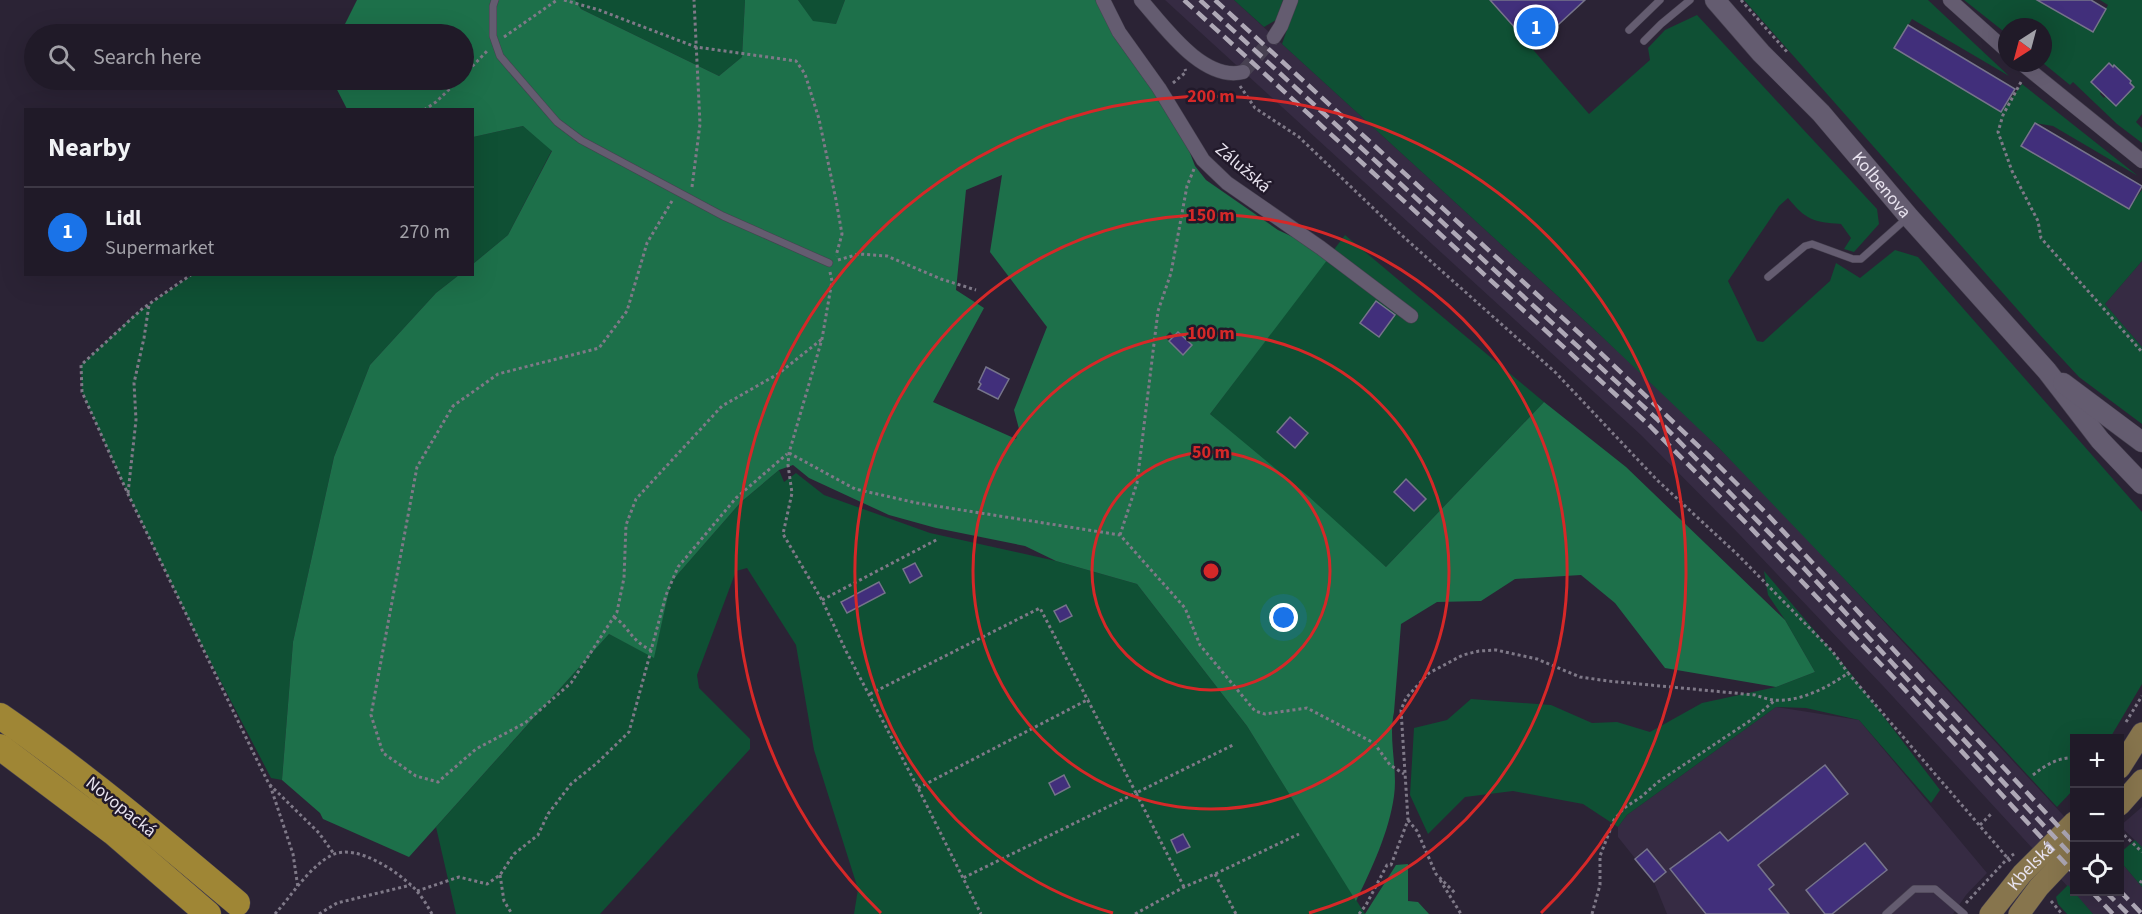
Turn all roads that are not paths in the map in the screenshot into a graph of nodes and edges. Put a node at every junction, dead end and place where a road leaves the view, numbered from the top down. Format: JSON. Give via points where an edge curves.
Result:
{"nodes":[{"id":1,"x":495,"y":0,"type":"edge"},
{"id":2,"x":1103,"y":0,"type":"edge"},
{"id":3,"x":1141,"y":0,"type":"edge"},
{"id":4,"x":1291,"y":0,"type":"edge"},
{"id":5,"x":1660,"y":0,"type":"edge"},
{"id":6,"x":1690,"y":0,"type":"edge"},
{"id":7,"x":1715,"y":0,"type":"edge"},
{"id":8,"x":1950,"y":0,"type":"edge"},
{"id":9,"x":1629,"y":30,"type":"dead end"},
{"id":10,"x":1274,"y":37,"type":"tunnel mouth"},
{"id":11,"x":1644,"y":41,"type":"dead end"},
{"id":12,"x":1998,"y":43,"type":"edge"},
{"id":13,"x":2031,"y":72,"type":"edge"},
{"id":14,"x":1238,"y":73,"type":"road end"},
{"id":15,"x":2142,"y":161,"type":"edge"},
{"id":16,"x":1909,"y":217,"type":"junction"},
{"id":17,"x":832,"y":262,"type":"road end"},
{"id":18,"x":1768,"y":277,"type":"dead end"},
{"id":19,"x":1412,"y":316,"type":"dead end"},
{"id":20,"x":2047,"y":371,"type":"junction"},
{"id":21,"x":2142,"y":442,"type":"edge"},
{"id":22,"x":2142,"y":484,"type":"edge"},
{"id":23,"x":0,"y":716,"type":"edge"},
{"id":24,"x":2132,"y":731,"type":"edge"},
{"id":25,"x":0,"y":747,"type":"edge"},
{"id":26,"x":2124,"y":756,"type":"edge"},
{"id":27,"x":2142,"y":780,"type":"edge"},
{"id":28,"x":2124,"y":800,"type":"edge"},
{"id":29,"x":2070,"y":826,"type":"edge"},
{"id":30,"x":2070,"y":854,"type":"edge"},
{"id":31,"x":237,"y":903,"type":"dead end"},
{"id":32,"x":208,"y":914,"type":"edge"},
{"id":33,"x":1886,"y":914,"type":"edge"},
{"id":34,"x":1964,"y":914,"type":"edge"},
{"id":35,"x":1990,"y":914,"type":"edge"},
{"id":36,"x":2019,"y":914,"type":"edge"}],
"edges":[{"from":1,"to":17,"type":"lane","via":[[493,36],[500,56],[557,122],[581,140],[723,216]]},
{"from":2,"to":19,"type":"street","name":"Zálužská","via":[[1119,32],[1203,160],[1227,183]]},
{"from":3,"to":14,"type":"street","via":[[1187,52]]},
{"from":4,"to":10,"type":"street"},
{"from":5,"to":9,"type":"lane"},
{"from":6,"to":11,"type":"lane"},
{"from":7,"to":16,"type":"main road","name":"Kolbenova","via":[[1821,113]]},
{"from":8,"to":12,"type":"street"},
{"from":13,"to":15,"type":"street"},
{"from":16,"to":18,"type":"lane","via":[[1861,259],[1812,244],[1804,246]]},
{"from":16,"to":20,"type":"main road","name":"Kolbenova"},
{"from":20,"to":21,"type":"main road","name":"Kolbenova"},
{"from":20,"to":22,"type":"main road","name":"Kolbenova","via":[[2100,440]]},
{"from":23,"to":31,"type":"highway","name":"Novopacká","via":[[126,809]]},
{"from":24,"to":26,"type":"main road"},
{"from":25,"to":32,"type":"highway","name":"Novopacká","via":[[113,832]]},
{"from":27,"to":28,"type":"main road"},
{"from":29,"to":35,"type":"main road","name":"Kbelská","via":[[2022,874]]},
{"from":30,"to":36,"type":"main road","name":"Kbelská"},
{"from":33,"to":34,"type":"lane","via":[[1914,889],[1935,889]]}]}
